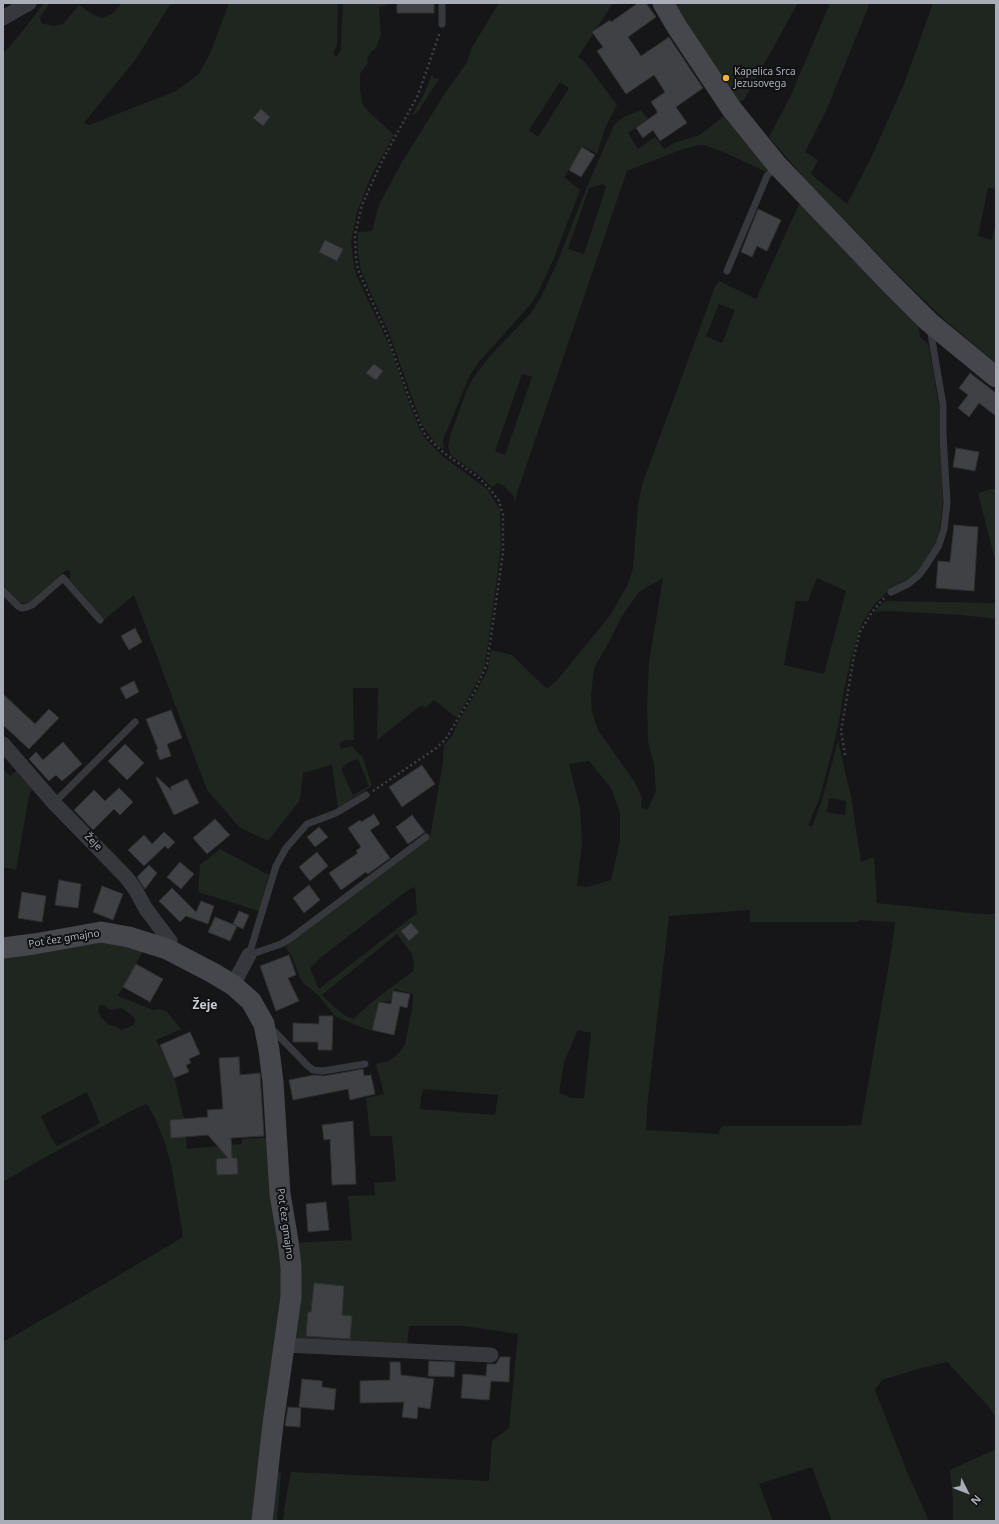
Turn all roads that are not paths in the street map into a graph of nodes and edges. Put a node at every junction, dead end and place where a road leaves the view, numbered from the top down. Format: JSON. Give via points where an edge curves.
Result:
{"nodes":[{"id":1,"x":29,"y":3,"type":"edge"},
{"id":2,"x":442,"y":3,"type":"edge"},
{"id":3,"x":663,"y":3,"type":"edge"},
{"id":4,"x":3,"y":18,"type":"edge"},
{"id":5,"x":442,"y":24,"type":"road end"},
{"id":6,"x":777,"y":165,"type":"junction"},
{"id":7,"x":727,"y":271,"type":"dead end"},
{"id":8,"x":928,"y":322,"type":"junction"},
{"id":9,"x":996,"y":377,"type":"edge"},
{"id":10,"x":3,"y":591,"type":"edge"},
{"id":11,"x":891,"y":592,"type":"road end"},
{"id":12,"x":100,"y":620,"type":"dead end"},
{"id":13,"x":135,"y":722,"type":"dead end"},
{"id":14,"x":3,"y":744,"type":"edge"},
{"id":15,"x":366,"y":795,"type":"road end"},
{"id":16,"x":54,"y":803,"type":"junction"},
{"id":17,"x":426,"y":837,"type":"dead end"},
{"id":18,"x":3,"y":948,"type":"edge"},
{"id":19,"x":167,"y":949,"type":"junction"},
{"id":20,"x":249,"y":955,"type":"junction"},
{"id":21,"x":233,"y":985,"type":"junction"},
{"id":22,"x":277,"y":1046,"type":"junction"},
{"id":23,"x":365,"y":1064,"type":"dead end"},
{"id":24,"x":285,"y":1345,"type":"junction"},
{"id":25,"x":491,"y":1355,"type":"dead end"},
{"id":26,"x":262,"y":1521,"type":"edge"}],
"edges":[{"from":1,"to":4,"type":"street"},
{"from":2,"to":5,"type":"lane"},
{"from":3,"to":6,"type":"street","via":[[731,108]]},
{"from":6,"to":7,"type":"lane","via":[[767,176]]},
{"from":6,"to":8,"type":"street"},
{"from":8,"to":9,"type":"street"},
{"from":8,"to":11,"type":"lane","via":[[943,405],[947,503],[944,528],[939,545],[919,575]]},
{"from":10,"to":12,"type":"lane","via":[[19,607],[27,607],[63,578]]},
{"from":13,"to":16,"type":"lane"},
{"from":14,"to":16,"type":"street","name":"Žeje"},
{"from":15,"to":20,"type":"lane","via":[[336,812],[307,824],[286,848],[276,866]]},
{"from":16,"to":19,"type":"street","name":"Žeje","via":[[126,877],[170,941]]},
{"from":17,"to":20,"type":"lane","via":[[291,938]]},
{"from":18,"to":19,"type":"street","name":"Pot čez gmajno","via":[[101,932],[129,937]]},
{"from":19,"to":21,"type":"street","name":"Pot čez gmajno"},
{"from":20,"to":21,"type":"street"},
{"from":21,"to":22,"type":"street","name":"Pot čez gmajno","via":[[251,1001]]},
{"from":22,"to":23,"type":"lane","via":[[313,1070],[323,1071]]},
{"from":22,"to":24,"type":"street","name":"Pot čez gmajno","via":[[273,1082],[280,1194],[291,1267],[291,1297]]},
{"from":24,"to":25,"type":"street"},
{"from":24,"to":26,"type":"street","name":"Pot čez gmajno"}]}
